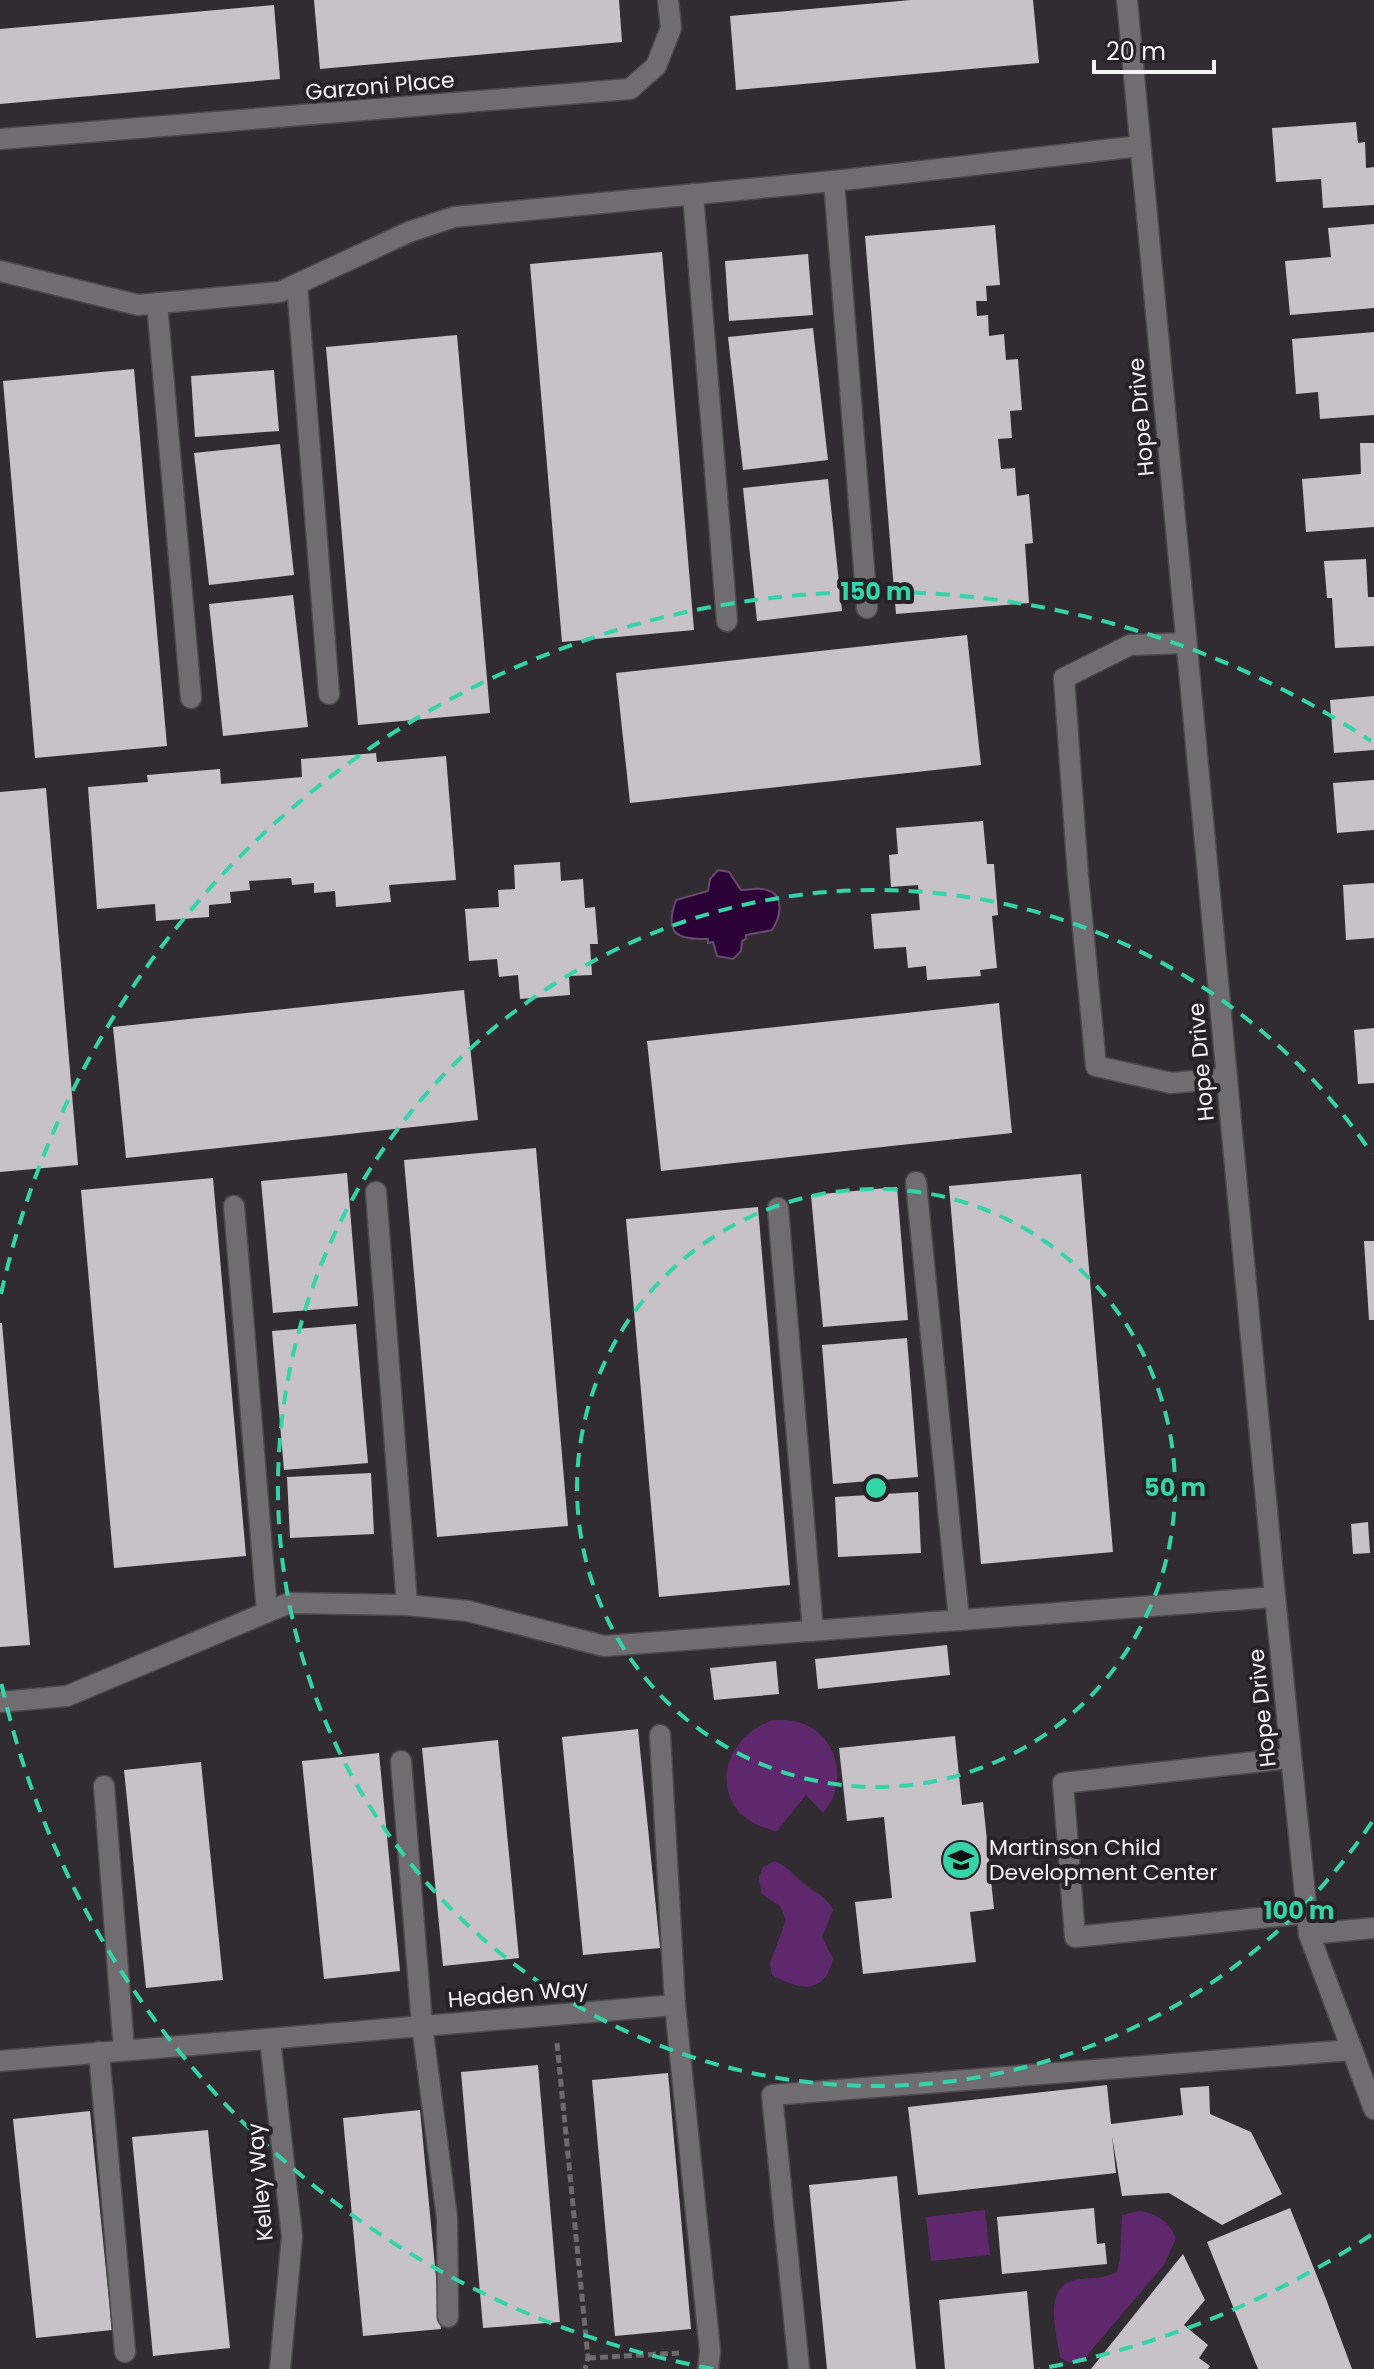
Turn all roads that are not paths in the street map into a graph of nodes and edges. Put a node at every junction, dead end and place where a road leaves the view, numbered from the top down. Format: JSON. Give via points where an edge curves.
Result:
{"nodes":[{"id":1,"x":668,"y":0,"type":"edge"},
{"id":2,"x":1127,"y":0,"type":"edge"},
{"id":3,"x":0,"y":139,"type":"edge"},
{"id":4,"x":1140,"y":146,"type":"junction"},
{"id":5,"x":834,"y":181,"type":"junction"},
{"id":6,"x":693,"y":194,"type":"junction"},
{"id":7,"x":0,"y":271,"type":"edge"},
{"id":8,"x":297,"y":284,"type":"junction"},
{"id":9,"x":157,"y":303,"type":"junction"},
{"id":10,"x":867,"y":608,"type":"dead end"},
{"id":11,"x":727,"y":621,"type":"dead end"},
{"id":12,"x":1186,"y":643,"type":"junction"},
{"id":13,"x":329,"y":694,"type":"dead end"},
{"id":14,"x":191,"y":698,"type":"dead end"},
{"id":15,"x":1227,"y":1078,"type":"junction"},
{"id":16,"x":916,"y":1182,"type":"dead end"},
{"id":17,"x":376,"y":1192,"type":"dead end"},
{"id":18,"x":234,"y":1206,"type":"dead end"},
{"id":19,"x":778,"y":1208,"type":"dead end"},
{"id":20,"x":1275,"y":1597,"type":"junction"},
{"id":21,"x":407,"y":1605,"type":"junction"},
{"id":22,"x":267,"y":1612,"type":"junction"},
{"id":23,"x":959,"y":1620,"type":"junction"},
{"id":24,"x":813,"y":1631,"type":"junction"},
{"id":25,"x":0,"y":1702,"type":"edge"},
{"id":26,"x":660,"y":1735,"type":"dead end"},
{"id":27,"x":1291,"y":1758,"type":"junction"},
{"id":28,"x":401,"y":1761,"type":"dead end"},
{"id":29,"x":104,"y":1786,"type":"dead end"},
{"id":30,"x":1308,"y":1924,"type":"junction"},
{"id":31,"x":1374,"y":1928,"type":"edge"},
{"id":32,"x":675,"y":2005,"type":"junction"},
{"id":33,"x":422,"y":2025,"type":"junction"},
{"id":34,"x":270,"y":2039,"type":"junction"},
{"id":35,"x":124,"y":2050,"type":"junction"},
{"id":36,"x":1352,"y":2050,"type":"junction"},
{"id":37,"x":99,"y":2052,"type":"junction"},
{"id":38,"x":0,"y":2061,"type":"edge"},
{"id":39,"x":1374,"y":2109,"type":"edge"},
{"id":40,"x":448,"y":2317,"type":"dead end"},
{"id":41,"x":125,"y":2352,"type":"dead end"},
{"id":42,"x":709,"y":2360,"type":"edge"},
{"id":43,"x":280,"y":2369,"type":"edge"},
{"id":44,"x":799,"y":2369,"type":"edge"}],
"edges":[{"from":1,"to":3,"type":"street","name":"Garzoni Place","via":[[671,28],[656,66],[630,89]]},
{"from":2,"to":4,"type":"street","name":"Hope Drive"},
{"from":4,"to":5,"type":"street"},
{"from":4,"to":12,"type":"street","name":"Hope Drive"},
{"from":5,"to":6,"type":"street"},
{"from":5,"to":10,"type":"street"},
{"from":6,"to":8,"type":"street","via":[[454,217]]},
{"from":6,"to":11,"type":"street"},
{"from":7,"to":9,"type":"street","via":[[138,305]]},
{"from":8,"to":9,"type":"street","via":[[280,292]]},
{"from":8,"to":13,"type":"street"},
{"from":9,"to":14,"type":"street"},
{"from":12,"to":15,"type":"street","name":"Hope Drive"},
{"from":12,"to":15,"type":"street","via":[[1130,645],[1064,678],[1078,876],[1096,1066],[1171,1083]]},
{"from":15,"to":20,"type":"street","name":"Hope Drive"},
{"from":16,"to":23,"type":"street"},
{"from":17,"to":21,"type":"street"},
{"from":18,"to":22,"type":"street"},
{"from":19,"to":24,"type":"street"},
{"from":20,"to":23,"type":"street"},
{"from":20,"to":27,"type":"street","name":"Hope Drive"},
{"from":21,"to":22,"type":"street","via":[[289,1603]]},
{"from":21,"to":24,"type":"street","via":[[468,1611],[604,1646]]},
{"from":22,"to":25,"type":"street","via":[[67,1696]]},
{"from":23,"to":24,"type":"street"},
{"from":26,"to":32,"type":"street"},
{"from":27,"to":30,"type":"street","name":"Hope Drive"},
{"from":27,"to":30,"type":"street","via":[[1063,1783],[1075,1937]]},
{"from":28,"to":33,"type":"street"},
{"from":29,"to":35,"type":"street"},
{"from":30,"to":31,"type":"street"},
{"from":30,"to":36,"type":"street","name":"Hope Drive"},
{"from":32,"to":33,"type":"street","name":"Headen Way"},
{"from":32,"to":42,"type":"street"},
{"from":33,"to":34,"type":"street","name":"Headen Way"},
{"from":33,"to":40,"type":"street","via":[[447,2218]]},
{"from":34,"to":35,"type":"street","name":"Headen Way"},
{"from":34,"to":43,"type":"street","name":"Kelley Way","via":[[292,2236]]},
{"from":35,"to":37,"type":"street","name":"Headen Way"},
{"from":36,"to":39,"type":"street","name":"Hope Drive"},
{"from":36,"to":44,"type":"street","via":[[772,2095]]},
{"from":37,"to":38,"type":"street","name":"Headen Way"},
{"from":37,"to":41,"type":"street"}]}
